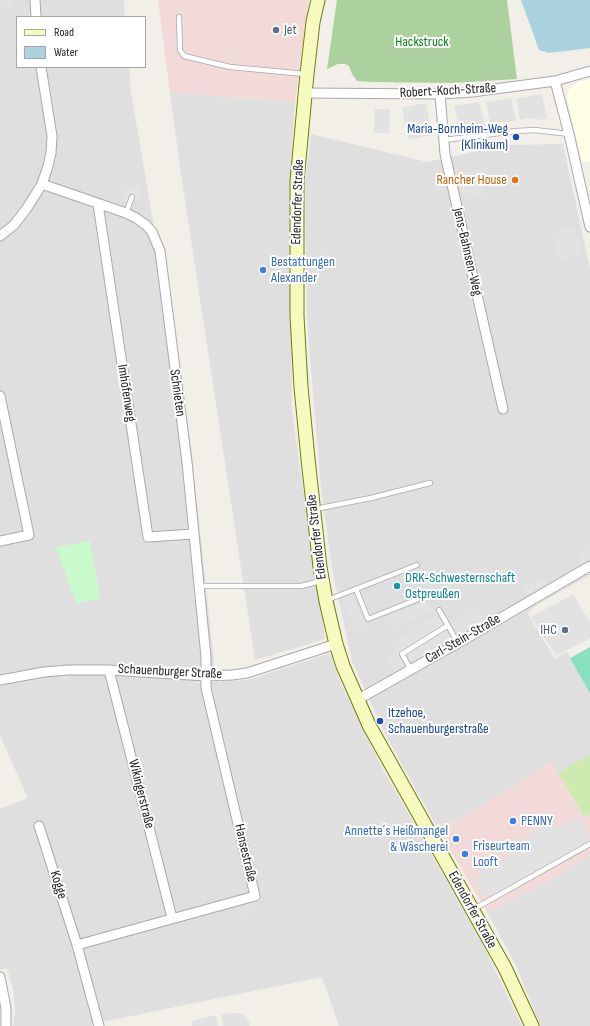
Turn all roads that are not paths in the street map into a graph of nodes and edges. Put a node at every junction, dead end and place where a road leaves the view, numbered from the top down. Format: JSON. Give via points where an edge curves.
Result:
{"nodes":[{"id":1,"x":35,"y":0,"type":"edge"},
{"id":2,"x":318,"y":0,"type":"edge"},
{"id":3,"x":36,"y":16,"type":"edge"},
{"id":4,"x":179,"y":17,"type":"dead end"},
{"id":5,"x":41,"y":68,"type":"edge"},
{"id":6,"x":590,"y":71,"type":"edge"},
{"id":7,"x":307,"y":74,"type":"junction"},
{"id":8,"x":555,"y":81,"type":"junction"},
{"id":9,"x":305,"y":93,"type":"junction"},
{"id":10,"x":440,"y":94,"type":"junction"},
{"id":11,"x":569,"y":134,"type":"junction"},
{"id":12,"x":444,"y":140,"type":"junction"},
{"id":13,"x":42,"y":184,"type":"junction"},
{"id":14,"x":132,"y":197,"type":"dead end"},
{"id":15,"x":98,"y":204,"type":"junction"},
{"id":16,"x":126,"y":213,"type":"junction"},
{"id":17,"x":590,"y":226,"type":"edge"},
{"id":18,"x":0,"y":236,"type":"edge"},
{"id":19,"x":0,"y":396,"type":"edge"},
{"id":20,"x":503,"y":409,"type":"dead end"},
{"id":21,"x":430,"y":483,"type":"dead end"},
{"id":22,"x":314,"y":509,"type":"junction"},
{"id":23,"x":194,"y":534,"type":"junction"},
{"id":24,"x":0,"y":541,"type":"edge"},
{"id":25,"x":417,"y":565,"type":"dead end"},
{"id":26,"x":590,"y":566,"type":"edge"},
{"id":27,"x":322,"y":581,"type":"junction"},
{"id":28,"x":199,"y":586,"type":"junction"},
{"id":29,"x":356,"y":589,"type":"junction"},
{"id":30,"x":431,"y":594,"type":"dead end"},
{"id":31,"x":326,"y":601,"type":"junction"},
{"id":32,"x":439,"y":610,"type":"dead end"},
{"id":33,"x":447,"y":626,"type":"junction"},
{"id":34,"x":458,"y":643,"type":"junction"},
{"id":35,"x":336,"y":644,"type":"junction"},
{"id":36,"x":109,"y":670,"type":"junction"},
{"id":37,"x":411,"y":670,"type":"junction"},
{"id":38,"x":206,"y":676,"type":"junction"},
{"id":39,"x":0,"y":680,"type":"edge"},
{"id":40,"x":357,"y":700,"type":"junction"},
{"id":41,"x":39,"y":826,"type":"dead end"},
{"id":42,"x":590,"y":844,"type":"edge"},
{"id":43,"x":473,"y":910,"type":"junction"},
{"id":44,"x":172,"y":918,"type":"junction"},
{"id":45,"x":76,"y":945,"type":"junction"},
{"id":46,"x":0,"y":977,"type":"edge"},
{"id":47,"x":6,"y":1026,"type":"edge"},
{"id":48,"x":99,"y":1026,"type":"edge"},
{"id":49,"x":532,"y":1026,"type":"edge"}],
"edges":[{"from":1,"to":3,"type":"street"},
{"from":2,"to":7,"type":"street","name":"Edendorfer Straße"},
{"from":4,"to":7,"type":"lane","via":[[180,50],[184,56],[230,67]]},
{"from":5,"to":13,"type":"street","via":[[52,143]]},
{"from":6,"to":8,"type":"street","name":"Robert-Koch-Straße"},
{"from":7,"to":9,"type":"street","name":"Edendorfer Straße"},
{"from":8,"to":10,"type":"street","name":"Robert-Koch-Straße"},
{"from":8,"to":11,"type":"street"},
{"from":9,"to":10,"type":"street","name":"Robert-Koch-Straße"},
{"from":9,"to":22,"type":"street","name":"Edendorfer Straße","via":[[297,187],[297,316],[301,387]]},
{"from":10,"to":12,"type":"street","name":"Jens-Bahnsen-Weg"},
{"from":11,"to":12,"type":"lane","via":[[535,130]]},
{"from":11,"to":17,"type":"street"},
{"from":12,"to":20,"type":"street","name":"Jens-Bahnsen-Weg","via":[[445,154]]},
{"from":13,"to":15,"type":"street","name":"Schnieten"},
{"from":13,"to":18,"type":"street","via":[[19,219]]},
{"from":14,"to":16,"type":"lane"},
{"from":15,"to":16,"type":"street","name":"Schnieten"},
{"from":15,"to":23,"type":"street","name":"Imhöfenweg","via":[[148,537]]},
{"from":16,"to":23,"type":"street","name":"Schnieten","via":[[149,228],[160,251]]},
{"from":19,"to":24,"type":"street","via":[[29,535]]},
{"from":21,"to":22,"type":"lane"},
{"from":22,"to":27,"type":"street","name":"Edendorfer Straße"},
{"from":23,"to":28,"type":"street","name":"Schnieten"},
{"from":25,"to":29,"type":"lane"},
{"from":26,"to":34,"type":"street","name":"Carl-Stein-Straße"},
{"from":27,"to":28,"type":"lane","via":[[301,586]]},
{"from":27,"to":31,"type":"street","name":"Edendorfer Straße"},
{"from":28,"to":38,"type":"street","name":"Schnieten"},
{"from":29,"to":30,"type":"lane","via":[[368,620]]},
{"from":29,"to":31,"type":"lane"},
{"from":31,"to":35,"type":"street","name":"Edendorfer Straße"},
{"from":32,"to":33,"type":"lane"},
{"from":33,"to":34,"type":"lane"},
{"from":33,"to":37,"type":"lane","via":[[402,654]]},
{"from":34,"to":37,"type":"street","name":"Carl-Stein-Straße"},
{"from":35,"to":38,"type":"street","name":"Schauenburger Straße","via":[[247,673]]},
{"from":35,"to":40,"type":"street","name":"Edendorfer Straße"},
{"from":36,"to":38,"type":"street","name":"Schauenburger Straße"},
{"from":36,"to":39,"type":"street","name":"Schauenburger Straße","via":[[50,672]]},
{"from":36,"to":44,"type":"street","name":"Wikingerstraße"},
{"from":37,"to":40,"type":"street","name":"Carl-Stein-Straße"},
{"from":38,"to":44,"type":"street","name":"Hansestraße","via":[[206,688],[255,896]]},
{"from":40,"to":43,"type":"street","name":"Edendorfer Straße"},
{"from":41,"to":45,"type":"street","name":"Kogge"},
{"from":42,"to":43,"type":"lane"},
{"from":43,"to":49,"type":"street","name":"Edendorfer Straße","via":[[505,968]]},
{"from":44,"to":45,"type":"street","name":"Hansestraße"},
{"from":45,"to":48,"type":"street","name":"Kogge"},
{"from":46,"to":47,"type":"street","via":[[6,1008]]}]}
